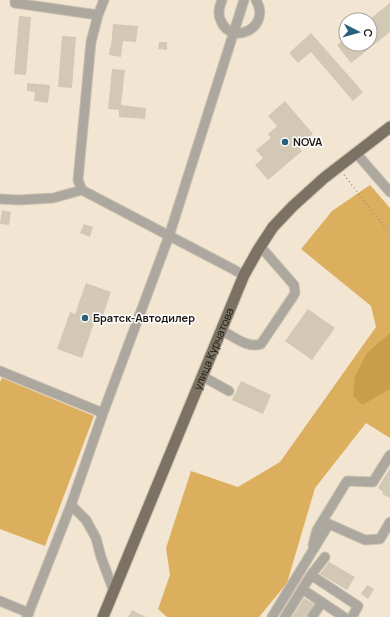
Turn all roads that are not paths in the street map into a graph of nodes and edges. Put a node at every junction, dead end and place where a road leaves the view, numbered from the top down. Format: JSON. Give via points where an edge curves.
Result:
{"nodes":[{"id":1,"x":15,"y":0,"type":"edge"},
{"id":2,"x":104,"y":0,"type":"edge"},
{"id":3,"x":222,"y":0,"type":"edge"},
{"id":4,"x":244,"y":0,"type":"edge"},
{"id":5,"x":256,"y":0,"type":"edge"},
{"id":6,"x":58,"y":4,"type":"edge"},
{"id":7,"x":98,"y":15,"type":"junction"},
{"id":8,"x":234,"y":32,"type":"junction"},
{"id":9,"x":390,"y":127,"type":"edge"},
{"id":10,"x":356,"y":153,"type":"junction"},
{"id":11,"x":82,"y":190,"type":"junction"},
{"id":12,"x":390,"y":192,"type":"edge"},
{"id":13,"x":0,"y":199,"type":"edge"},
{"id":14,"x":169,"y":236,"type":"junction"},
{"id":15,"x":260,"y":246,"type":"junction"},
{"id":16,"x":244,"y":274,"type":"junction"},
{"id":17,"x":222,"y":330,"type":"junction"},
{"id":18,"x":0,"y":371,"type":"edge"},
{"id":19,"x":202,"y":376,"type":"junction"},
{"id":20,"x":228,"y":391,"type":"dead end"},
{"id":21,"x":103,"y":413,"type":"junction"},
{"id":22,"x":390,"y":455,"type":"edge"},
{"id":23,"x":71,"y":505,"type":"junction"},
{"id":24,"x":390,"y":522,"type":"edge"},
{"id":25,"x":311,"y":554,"type":"junction"},
{"id":26,"x":324,"y":557,"type":"dead end"},
{"id":27,"x":311,"y":575,"type":"junction"},
{"id":28,"x":302,"y":589,"type":"junction"},
{"id":29,"x":114,"y":592,"type":"junction"},
{"id":30,"x":0,"y":601,"type":"edge"},
{"id":31,"x":322,"y":602,"type":"junction"},
{"id":32,"x":333,"y":614,"type":"edge"},
{"id":33,"x":28,"y":615,"type":"edge"},
{"id":34,"x":104,"y":617,"type":"edge"},
{"id":35,"x":272,"y":617,"type":"edge"},
{"id":36,"x":285,"y":617,"type":"edge"},
{"id":37,"x":312,"y":617,"type":"edge"},
{"id":38,"x":344,"y":617,"type":"edge"},
{"id":39,"x":352,"y":617,"type":"edge"}],
"edges":[{"from":1,"to":6,"type":"street","via":[[15,3]]},
{"from":2,"to":7,"type":"street"},
{"from":3,"to":8,"type":"street","via":[[220,20],[225,28]]},
{"from":4,"to":8,"type":"street"},
{"from":5,"to":8,"type":"street","via":[[260,11],[256,25],[248,31]]},
{"from":6,"to":7,"type":"street"},
{"from":7,"to":11,"type":"street","via":[[91,42],[78,180]]},
{"from":8,"to":14,"type":"street"},
{"from":9,"to":10,"type":"main road","name":"улица Курчатова"},
{"from":10,"to":12,"type":"street"},
{"from":10,"to":15,"type":"main road","name":"улица Курчатова","via":[[293,206],[273,227]]},
{"from":11,"to":13,"type":"street","via":[[53,198]]},
{"from":11,"to":14,"type":"street"},
{"from":14,"to":16,"type":"street"},
{"from":14,"to":21,"type":"street"},
{"from":15,"to":16,"type":"main road","name":"улица Курчатова"},
{"from":15,"to":17,"type":"street","via":[[294,285],[295,292],[261,344],[249,344]]},
{"from":16,"to":17,"type":"main road","name":"улица Курчатова"},
{"from":17,"to":19,"type":"main road","name":"улица Курчатова"},
{"from":18,"to":21,"type":"street"},
{"from":19,"to":20,"type":"street"},
{"from":19,"to":29,"type":"main road","name":"улица Курчатова"},
{"from":21,"to":23,"type":"street"},
{"from":22,"to":25,"type":"street","via":[[373,482],[347,481],[317,530]]},
{"from":23,"to":29,"type":"street","via":[[86,520],[96,538]]},
{"from":23,"to":33,"type":"street"},
{"from":24,"to":25,"type":"street","via":[[380,539],[365,540],[329,524]]},
{"from":25,"to":35,"type":"street"},
{"from":26,"to":27,"type":"street"},
{"from":27,"to":28,"type":"street"},
{"from":27,"to":39,"type":"street","via":[[358,606]]},
{"from":28,"to":31,"type":"street"},
{"from":28,"to":36,"type":"street"},
{"from":29,"to":34,"type":"main road","name":"улица Курчатова"},
{"from":30,"to":33,"type":"street"},
{"from":31,"to":32,"type":"street"},
{"from":31,"to":37,"type":"street"},
{"from":32,"to":38,"type":"street"}]}
